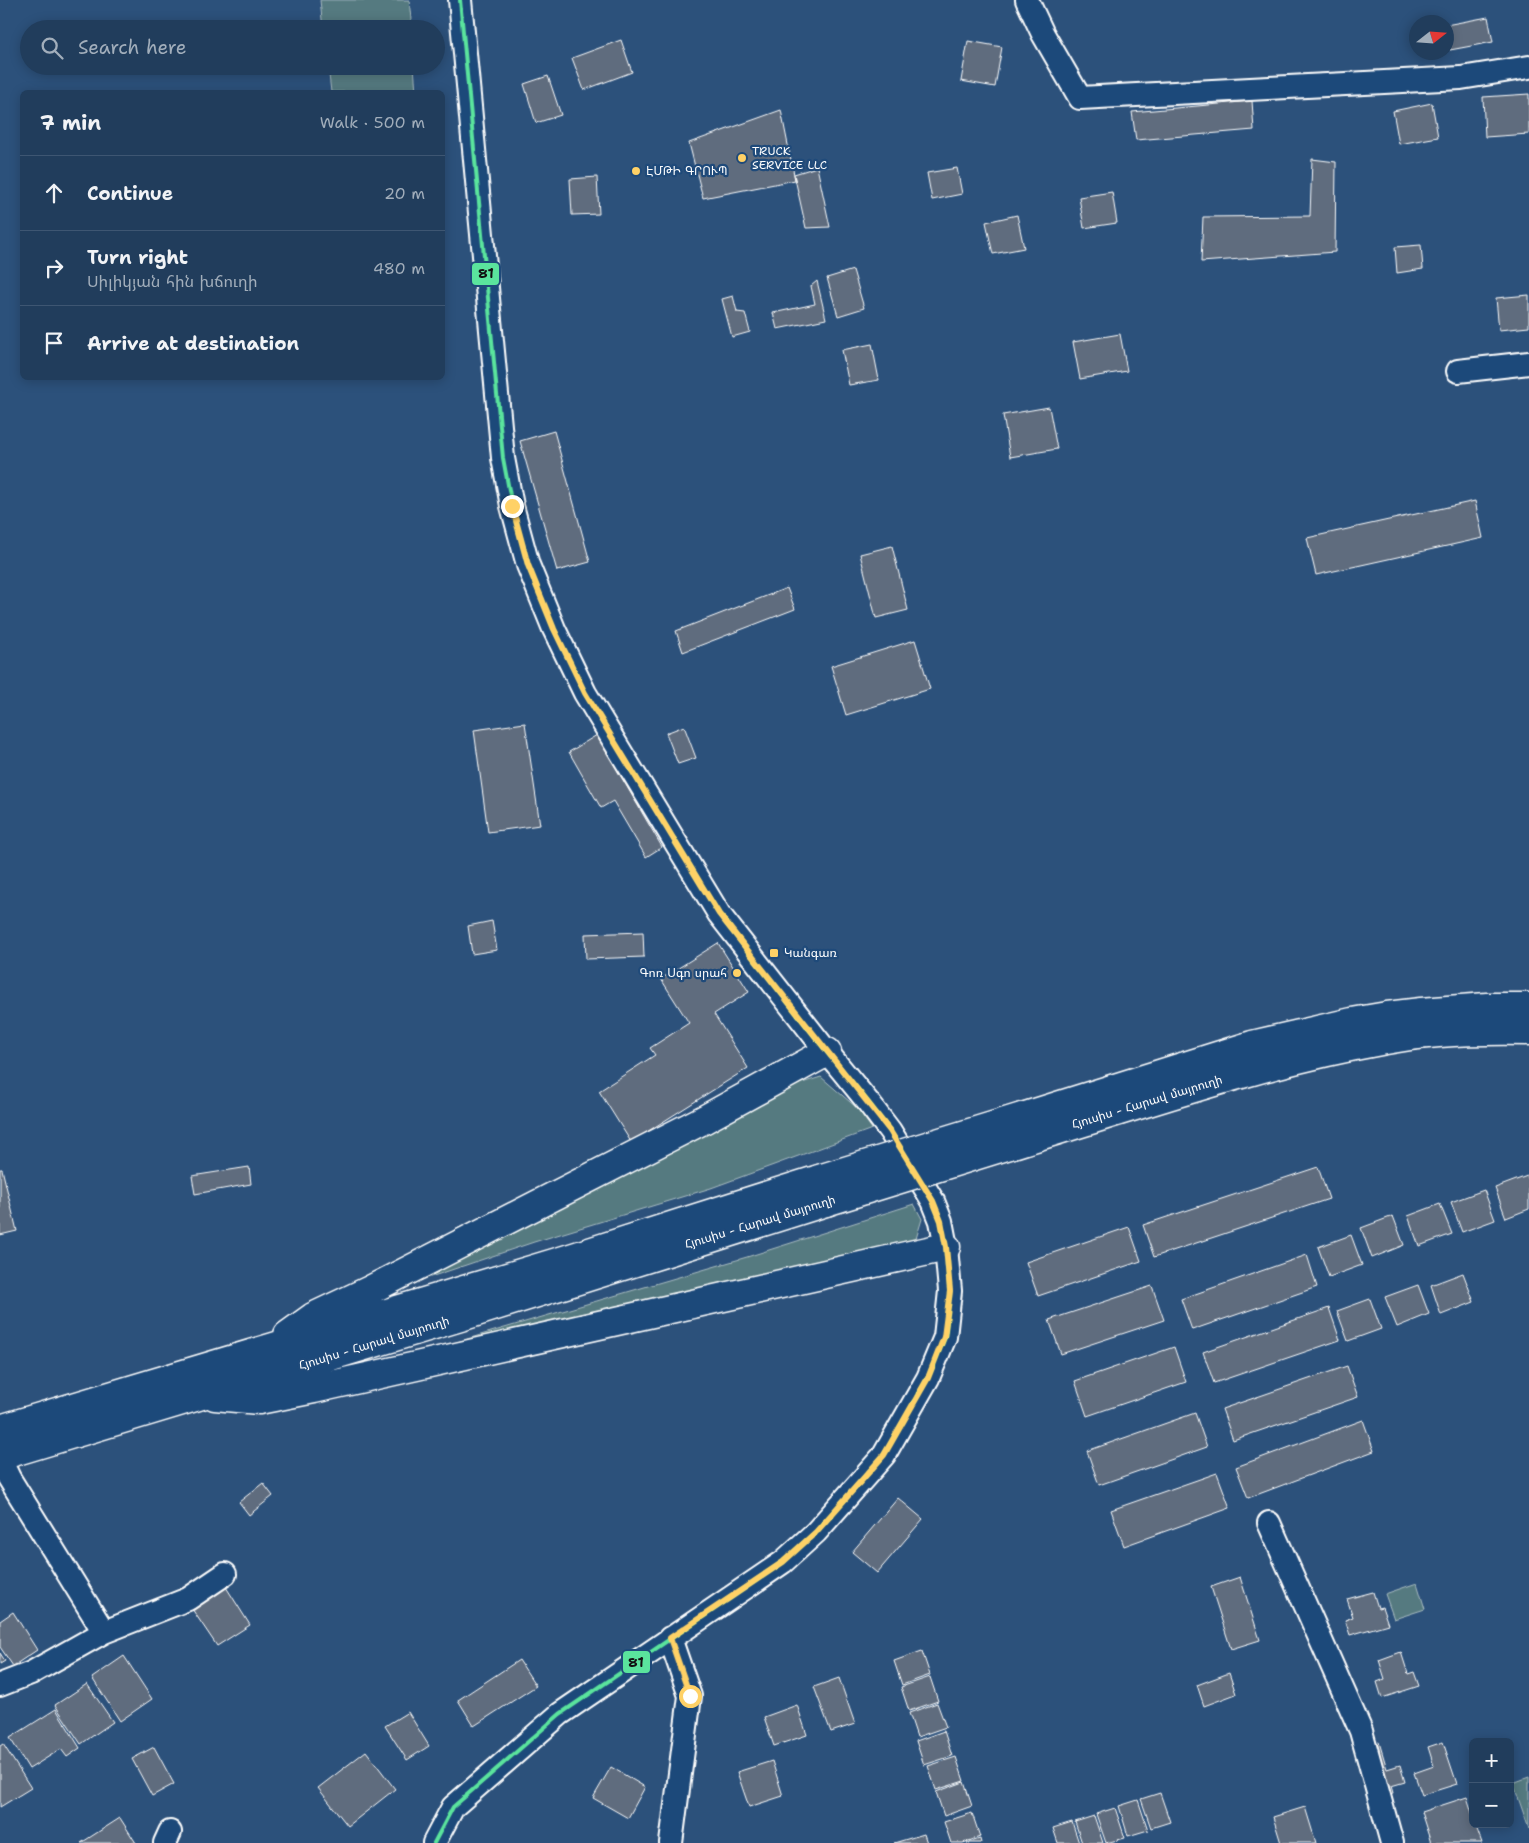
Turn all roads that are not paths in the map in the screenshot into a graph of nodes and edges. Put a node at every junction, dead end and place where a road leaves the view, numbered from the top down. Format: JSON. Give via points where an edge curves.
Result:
{"nodes":[{"id":1,"x":460,"y":0,"type":"edge"},
{"id":2,"x":1027,"y":0,"type":"edge"},
{"id":3,"x":1529,"y":67,"type":"edge"},
{"id":4,"x":1529,"y":363,"type":"edge"},
{"id":5,"x":1458,"y":371,"type":"dead end"},
{"id":6,"x":1529,"y":1007,"type":"edge"},
{"id":7,"x":1529,"y":1031,"type":"edge"},
{"id":8,"x":827,"y":1052,"type":"junction"},
{"id":9,"x":1063,"y":1116,"type":"junction"},
{"id":10,"x":822,"y":1191,"type":"junction"},
{"id":11,"x":946,"y":1247,"type":"junction"},
{"id":12,"x":269,"y":1349,"type":"junction"},
{"id":13,"x":201,"y":1395,"type":"junction"},
{"id":14,"x":0,"y":1430,"type":"edge"},
{"id":15,"x":0,"y":1458,"type":"edge"},
{"id":16,"x":1269,"y":1523,"type":"dead end"},
{"id":17,"x":225,"y":1574,"type":"dead end"},
{"id":18,"x":104,"y":1632,"type":"junction"},
{"id":19,"x":670,"y":1638,"type":"junction"},
{"id":20,"x":0,"y":1685,"type":"edge"},
{"id":21,"x":434,"y":1843,"type":"edge"},
{"id":22,"x":671,"y":1843,"type":"edge"},
{"id":23,"x":1392,"y":1843,"type":"edge"}],
"edges":[{"from":1,"to":8,"type":"street","via":[[503,458],[528,565],[585,693],[719,914]]},
{"from":2,"to":3,"type":"street","via":[[1042,34],[1080,98],[1461,78]]},
{"from":4,"to":5,"type":"street"},
{"from":6,"to":9,"type":"highway","name":"Հյուսիս - Հարավ մայրուղի","via":[[1487,1007],[1387,1016],[1252,1045]]},
{"from":7,"to":9,"type":"highway","name":"Հյուսիս - Հարավ մայրուղի","via":[[1491,1030],[1387,1039],[1321,1052]]},
{"from":8,"to":11,"type":"street","via":[[890,1131],[928,1193],[941,1221]]},
{"from":8,"to":12,"type":"highway","via":[[705,1119],[313,1317]]},
{"from":9,"to":10,"type":"highway","name":"Հյուսիս - Հարավ մայրուղի","bridge":true},
{"from":10,"to":12,"type":"highway","name":"Հյուսիս - Հարավ մայրուղի","via":[[564,1260]]},
{"from":10,"to":13,"type":"highway","name":"Հյուսիս - Հարավ մայրուղի","via":[[485,1309]]},
{"from":11,"to":13,"type":"highway","via":[[259,1400]]},
{"from":11,"to":19,"type":"street","via":[[950,1291],[944,1337],[928,1378],[884,1455],[816,1532],[783,1562]]},
{"from":12,"to":14,"type":"highway","name":"Հյուսիս - Հարավ մայրուղի"},
{"from":13,"to":15,"type":"highway","name":"Հյուսիս - Հարավ մայրուղի"},
{"from":15,"to":18,"type":"street","via":[[9,1478]]},
{"from":16,"to":23,"type":"street","via":[[1361,1732]]},
{"from":17,"to":18,"type":"street","via":[[188,1599]]},
{"from":18,"to":20,"type":"street","via":[[31,1673]]},
{"from":19,"to":21,"type":"street","via":[[560,1714],[453,1806]]},
{"from":19,"to":22,"type":"street","via":[[690,1696]]}]}
